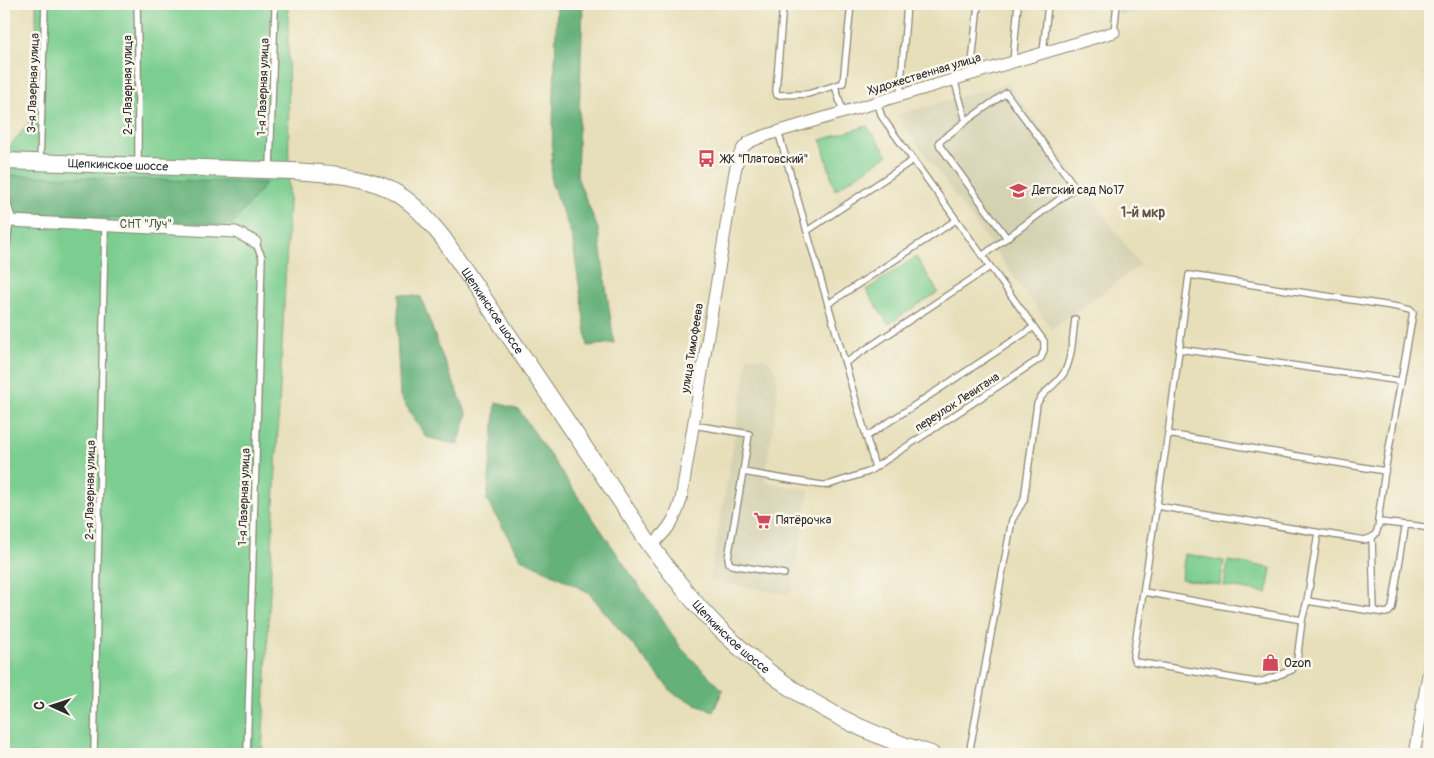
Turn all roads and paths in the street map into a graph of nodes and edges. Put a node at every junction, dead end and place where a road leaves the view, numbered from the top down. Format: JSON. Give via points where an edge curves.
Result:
{"nodes":[{"id":1,"x":45,"y":4,"type":"edge"},
{"id":2,"x":137,"y":4,"type":"edge"},
{"id":3,"x":274,"y":4,"type":"edge"},
{"id":4,"x":783,"y":4,"type":"edge"},
{"id":5,"x":851,"y":4,"type":"edge"},
{"id":6,"x":907,"y":4,"type":"edge"},
{"id":7,"x":978,"y":4,"type":"edge"},
{"id":8,"x":1018,"y":4,"type":"edge"},
{"id":9,"x":1048,"y":4,"type":"edge"},
{"id":10,"x":1117,"y":4,"type":"edge"},
{"id":11,"x":1114,"y":32,"type":"joint"},
{"id":12,"x":1044,"y":53,"type":"junction"},
{"id":13,"x":1013,"y":62,"type":"junction"},
{"id":14,"x":971,"y":74,"type":"junction"},
{"id":15,"x":954,"y":79,"type":"junction"},
{"id":16,"x":835,"y":86,"type":"junction"},
{"id":17,"x":900,"y":95,"type":"junction"},
{"id":18,"x":876,"y":102,"type":"junction"},
{"id":19,"x":843,"y":112,"type":"junction"},
{"id":20,"x":966,"y":121,"type":"junction"},
{"id":21,"x":778,"y":132,"type":"junction"},
{"id":22,"x":743,"y":146,"type":"joint"},
{"id":23,"x":913,"y":160,"type":"junction"},
{"id":24,"x":4,"y":161,"type":"edge"},
{"id":25,"x":40,"y":163,"type":"junction"},
{"id":26,"x":138,"y":166,"type":"junction"},
{"id":27,"x":270,"y":170,"type":"junction"},
{"id":28,"x":4,"y":174,"type":"edge"},
{"id":29,"x":4,"y":196,"type":"edge"},
{"id":30,"x":956,"y":220,"type":"junction"},
{"id":31,"x":10,"y":221,"type":"junction"},
{"id":32,"x":105,"y":227,"type":"junction"},
{"id":33,"x":807,"y":231,"type":"junction"},
{"id":34,"x":1006,"y":238,"type":"junction"},
{"id":35,"x":255,"y":242,"type":"joint"},
{"id":36,"x":982,"y":256,"type":"junction"},
{"id":37,"x":4,"y":266,"type":"edge"},
{"id":38,"x":990,"y":267,"type":"junction"},
{"id":39,"x":828,"y":304,"type":"junction"},
{"id":40,"x":1075,"y":319,"type":"dead end"},
{"id":41,"x":1034,"y":327,"type":"junction"},
{"id":42,"x":1179,"y":349,"type":"junction"},
{"id":43,"x":845,"y":363,"type":"junction"},
{"id":44,"x":1401,"y":381,"type":"junction"},
{"id":45,"x":693,"y":425,"type":"junction"},
{"id":46,"x":1168,"y":434,"type":"junction"},
{"id":47,"x":866,"y":437,"type":"junction"},
{"id":48,"x":875,"y":468,"type":"junction"},
{"id":49,"x":1385,"y":471,"type":"junction"},
{"id":50,"x":743,"y":472,"type":"junction"},
{"id":51,"x":1157,"y":506,"type":"junction"},
{"id":52,"x":1378,"y":520,"type":"dead end"},
{"id":53,"x":1406,"y":525,"type":"junction"},
{"id":54,"x":1430,"y":528,"type":"edge"},
{"id":55,"x":1318,"y":533,"type":"junction"},
{"id":56,"x":1372,"y":538,"type":"junction"},
{"id":57,"x":651,"y":546,"type":"junction"},
{"id":58,"x":784,"y":574,"type":"dead end"},
{"id":59,"x":1144,"y":592,"type":"junction"},
{"id":60,"x":1307,"y":601,"type":"junction"},
{"id":61,"x":1374,"y":611,"type":"junction"},
{"id":62,"x":1302,"y":620,"type":"junction"},
{"id":63,"x":1430,"y":667,"type":"edge"},
{"id":64,"x":94,"y":754,"type":"edge"},
{"id":65,"x":247,"y":754,"type":"edge"},
{"id":66,"x":929,"y":754,"type":"edge"},
{"id":67,"x":970,"y":754,"type":"edge"},
{"id":68,"x":1414,"y":754,"type":"edge"}],
"edges":[{"from":1,"to":25,"type":"lane","name":"3-я Лазерная улица"},
{"from":2,"to":26,"type":"lane","name":"2-я Лазерная улица"},
{"from":3,"to":27,"type":"lane","name":"1-я Лазерная улица"},
{"from":4,"to":16,"type":"lane","via":[[777,94],[808,94]]},
{"from":5,"to":16,"type":"lane","via":[[844,81]]},
{"from":6,"to":17,"type":"lane"},
{"from":7,"to":14,"type":"lane"},
{"from":8,"to":13,"type":"lane"},
{"from":9,"to":12,"type":"lane"},
{"from":10,"to":11,"type":"lane"},
{"from":11,"to":12,"type":"street","name":"Художественная улица"},
{"from":12,"to":13,"type":"street","name":"Художественная улица"},
{"from":13,"to":14,"type":"street","name":"Художественная улица"},
{"from":14,"to":15,"type":"street","name":"Художественная улица"},
{"from":15,"to":17,"type":"street","name":"Художественная улица"},
{"from":15,"to":20,"type":"lane"},
{"from":16,"to":19,"type":"lane"},
{"from":17,"to":18,"type":"street","name":"Художественная улица"},
{"from":18,"to":19,"type":"street","name":"Художественная улица"},
{"from":18,"to":23,"type":"lane","via":[[882,117]]},
{"from":19,"to":21,"type":"street","name":"Художественная улица"},
{"from":20,"to":34,"type":"lane","via":[[941,140],[940,146]]},
{"from":20,"to":34,"type":"lane","via":[[1008,94],[1073,184],[1072,190]]},
{"from":21,"to":22,"type":"street","name":"Художественная улица"},
{"from":21,"to":33,"type":"lane"},
{"from":22,"to":45,"type":"street","name":"улица Тимофеева","via":[[735,171]]},
{"from":23,"to":30,"type":"lane"},
{"from":23,"to":33,"type":"lane"},
{"from":24,"to":25,"type":"main road","name":"Щепкинское шоссе"},
{"from":24,"to":28,"type":"street"},
{"from":25,"to":26,"type":"main road","name":"Щепкинское шоссе"},
{"from":26,"to":27,"type":"main road","name":"Щепкинское шоссе"},
{"from":27,"to":57,"type":"main road","name":"Щепкинское шоссе","via":[[340,174],[370,180],[401,195],[414,206],[443,238]]},
{"from":29,"to":31,"type":"street"},
{"from":30,"to":36,"type":"lane"},
{"from":30,"to":39,"type":"lane"},
{"from":31,"to":32,"type":"street"},
{"from":31,"to":37,"type":"lane"},
{"from":32,"to":35,"type":"street","via":[[236,232]]},
{"from":32,"to":64,"type":"lane","name":"2-я Лазерная улица"},
{"from":33,"to":39,"type":"lane"},
{"from":34,"to":36,"type":"lane"},
{"from":35,"to":65,"type":"lane","name":"1-я Лазерная улица","via":[[262,257]]},
{"from":36,"to":38,"type":"lane"},
{"from":38,"to":41,"type":"lane"},
{"from":38,"to":43,"type":"lane"},
{"from":39,"to":43,"type":"lane"},
{"from":40,"to":67,"type":"lane","via":[[1066,370],[1037,404],[1024,500],[1012,520]]},
{"from":41,"to":47,"type":"lane"},
{"from":41,"to":48,"type":"lane","name":"переулок Левитана","via":[[1044,341],[1041,358]]},
{"from":42,"to":44,"type":"lane"},
{"from":42,"to":44,"type":"lane","via":[[1189,275],[1410,310],[1413,313]]},
{"from":42,"to":46,"type":"lane"},
{"from":43,"to":47,"type":"lane"},
{"from":44,"to":49,"type":"lane"},
{"from":45,"to":50,"type":"lane","via":[[749,434]]},
{"from":45,"to":57,"type":"street","name":"улица Тимофеева","via":[[677,514]]},
{"from":46,"to":49,"type":"lane"},
{"from":46,"to":51,"type":"lane"},
{"from":47,"to":48,"type":"lane"},
{"from":48,"to":50,"type":"lane","name":"переулок Левитана","via":[[828,485]]},
{"from":49,"to":52,"type":"lane"},
{"from":50,"to":58,"type":"lane","via":[[729,563]]},
{"from":51,"to":55,"type":"lane"},
{"from":51,"to":59,"type":"lane"},
{"from":53,"to":54,"type":"lane"},
{"from":53,"to":56,"type":"lane","via":[[1379,522]]},
{"from":53,"to":61,"type":"lane","via":[[1392,608],[1385,613]]},
{"from":55,"to":56,"type":"lane","via":[[1364,540]]},
{"from":55,"to":60,"type":"lane"},
{"from":56,"to":61,"type":"lane"},
{"from":57,"to":66,"type":"main road","name":"Щепкинское шоссе","via":[[700,609],[748,656],[776,678],[847,721]]},
{"from":59,"to":62,"type":"lane"},
{"from":59,"to":62,"type":"lane","via":[[1133,657],[1136,662],[1260,682],[1292,670],[1297,661]]},
{"from":60,"to":61,"type":"lane"},
{"from":60,"to":62,"type":"lane"},
{"from":63,"to":68,"type":"street"}]}
